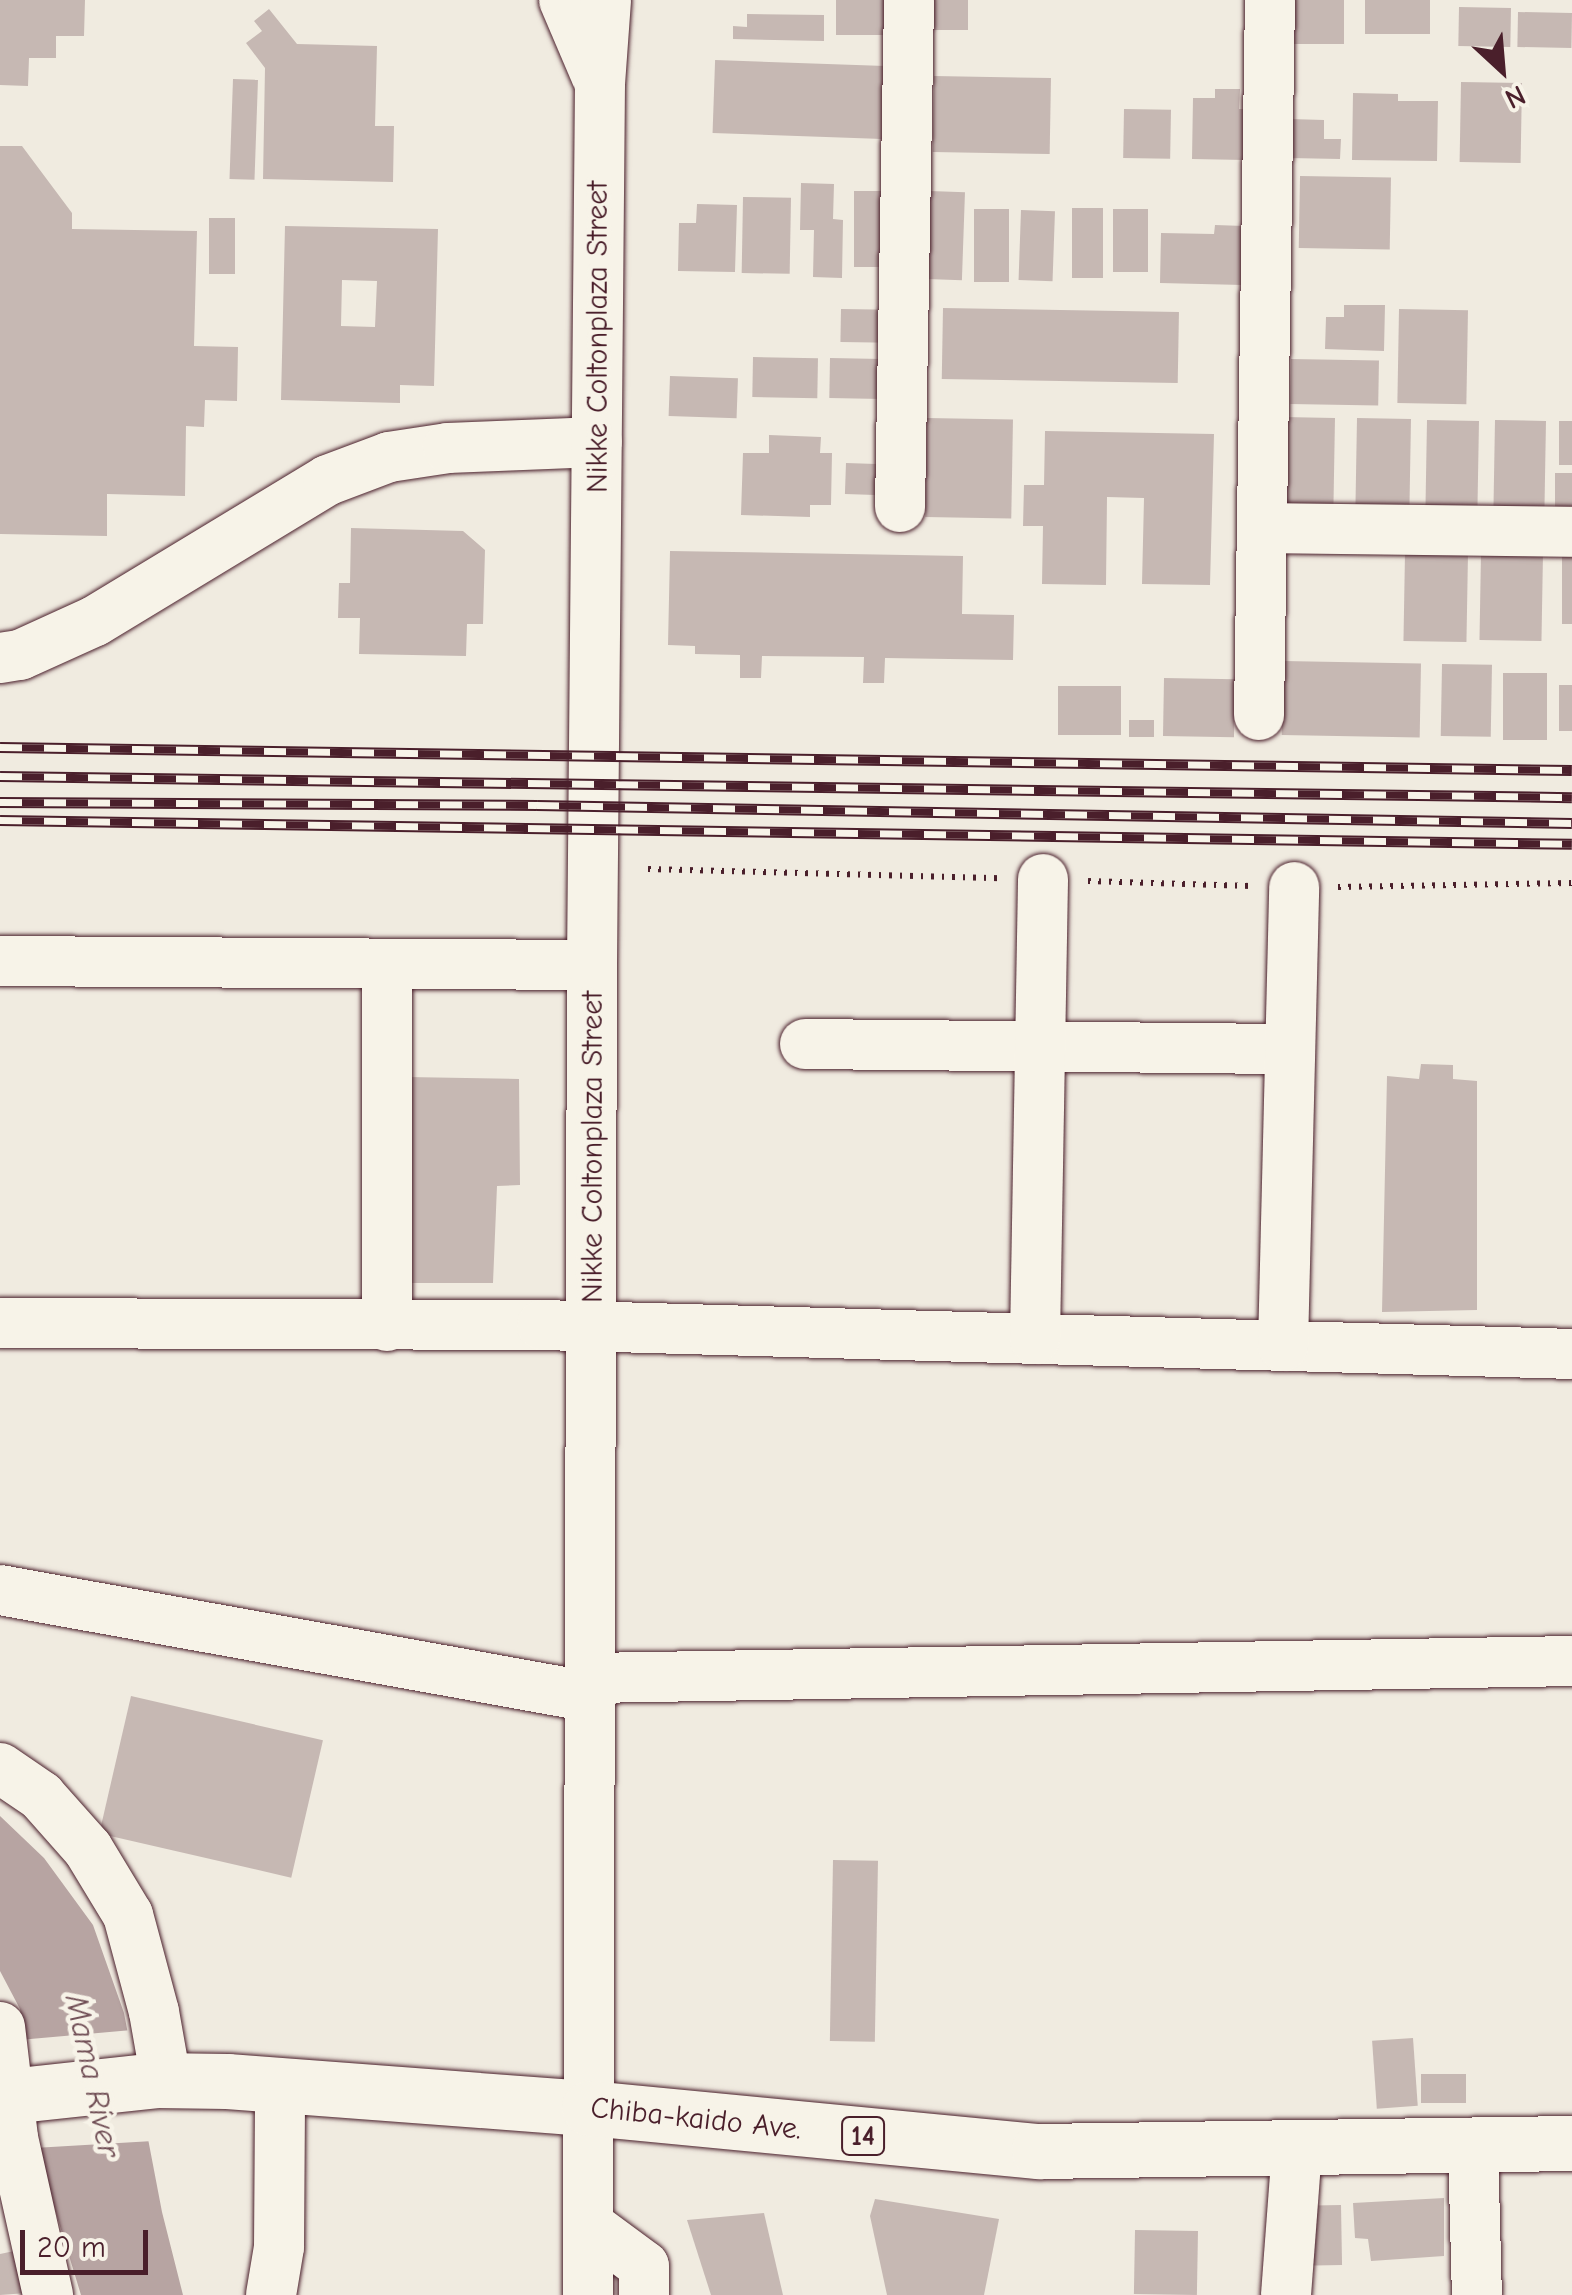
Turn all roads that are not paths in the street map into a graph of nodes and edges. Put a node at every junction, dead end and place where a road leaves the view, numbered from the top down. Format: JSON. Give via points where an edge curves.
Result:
{"nodes":[{"id":1,"x":564,"y":0,"type":"edge"},
{"id":2,"x":606,"y":0,"type":"edge"},
{"id":3,"x":909,"y":0,"type":"edge"},
{"id":4,"x":1270,"y":0,"type":"edge"},
{"id":5,"x":600,"y":84,"type":"junction"},
{"id":6,"x":597,"y":442,"type":"junction"},
{"id":7,"x":900,"y":507,"type":"dead end"},
{"id":8,"x":1262,"y":528,"type":"junction"},
{"id":9,"x":1572,"y":532,"type":"edge"},
{"id":10,"x":0,"y":658,"type":"edge"},
{"id":11,"x":1260,"y":715,"type":"dead end"},
{"id":12,"x":1043,"y":879,"type":"road end"},
{"id":13,"x":1294,"y":887,"type":"road end"},
{"id":14,"x":0,"y":961,"type":"edge"},
{"id":15,"x":387,"y":964,"type":"junction"},
{"id":16,"x":592,"y":965,"type":"junction"},
{"id":17,"x":805,"y":1044,"type":"dead end"},
{"id":18,"x":1041,"y":1046,"type":"junction"},
{"id":19,"x":1290,"y":1050,"type":"junction"},
{"id":20,"x":0,"y":1323,"type":"edge"},
{"id":21,"x":387,"y":1326,"type":"junction"},
{"id":22,"x":594,"y":1328,"type":"junction"},
{"id":23,"x":1035,"y":1340,"type":"junction"},
{"id":24,"x":1283,"y":1346,"type":"junction"},
{"id":25,"x":1572,"y":1354,"type":"edge"},
{"id":26,"x":0,"y":1590,"type":"edge"},
{"id":27,"x":1572,"y":1660,"type":"edge"},
{"id":28,"x":591,"y":1687,"type":"junction"},
{"id":29,"x":0,"y":1768,"type":"edge"},
{"id":30,"x":0,"y":2027,"type":"edge"},
{"id":31,"x":161,"y":2080,"type":"junction"},
{"id":32,"x":280,"y":2084,"type":"junction"},
{"id":33,"x":11,"y":2095,"type":"edge"},
{"id":34,"x":589,"y":2108,"type":"junction"},
{"id":35,"x":1572,"y":2143,"type":"edge"},
{"id":36,"x":1472,"y":2146,"type":"junction"},
{"id":37,"x":1297,"y":2150,"type":"junction"},
{"id":38,"x":590,"y":2226,"type":"junction"},
{"id":39,"x":48,"y":2295,"type":"edge"},
{"id":40,"x":272,"y":2295,"type":"edge"},
{"id":41,"x":588,"y":2295,"type":"edge"},
{"id":42,"x":644,"y":2295,"type":"edge"},
{"id":43,"x":1286,"y":2295,"type":"edge"},
{"id":44,"x":1478,"y":2295,"type":"edge"}],
"edges":[{"from":1,"to":5,"type":"street"},
{"from":2,"to":5,"type":"street","name":"Nikke Coltonplaza Street"},
{"from":3,"to":7,"type":"street"},
{"from":4,"to":8,"type":"street"},
{"from":5,"to":6,"type":"street","name":"Nikke Coltonplaza Street"},
{"from":6,"to":10,"type":"street","via":[[389,457],[328,480],[94,621]]},
{"from":6,"to":16,"type":"street","name":"Nikke Coltonplaza Street"},
{"from":8,"to":9,"type":"street"},
{"from":8,"to":11,"type":"street"},
{"from":12,"to":18,"type":"street"},
{"from":13,"to":19,"type":"street"},
{"from":14,"to":15,"type":"street"},
{"from":15,"to":16,"type":"street"},
{"from":15,"to":21,"type":"street"},
{"from":16,"to":22,"type":"street","name":"Nikke Coltonplaza Street"},
{"from":17,"to":18,"type":"street"},
{"from":18,"to":19,"type":"street"},
{"from":18,"to":23,"type":"street"},
{"from":19,"to":24,"type":"street"},
{"from":20,"to":21,"type":"street"},
{"from":21,"to":22,"type":"street"},
{"from":22,"to":23,"type":"street"},
{"from":22,"to":28,"type":"street","name":"Nikke Coltonplaza Street"},
{"from":23,"to":24,"type":"street"},
{"from":24,"to":25,"type":"street"},
{"from":26,"to":28,"type":"street"},
{"from":27,"to":28,"type":"street"},
{"from":28,"to":34,"type":"street","name":"Nikke Coltonplaza Street"},
{"from":29,"to":31,"type":"street","via":[[41,1796],[88,1849],[128,1914],[154,2012]]},
{"from":30,"to":33,"type":"street"},
{"from":31,"to":32,"type":"highway","name":"Chiba-kaido Ave.","number":"14"},
{"from":31,"to":33,"type":"highway","name":"Chiba-kaido Ave.","number":"14"},
{"from":32,"to":34,"type":"highway","name":"Chiba-kaido Ave.","number":"14"},
{"from":32,"to":40,"type":"street","via":[[279,2247]]},
{"from":33,"to":39,"type":"street","via":[[29,2226]]},
{"from":34,"to":37,"type":"highway","name":"Chiba-kaido Ave.","number":"14","via":[[1039,2152]]},
{"from":34,"to":38,"type":"street","name":"Nikke Coltonplaza Street"},
{"from":35,"to":36,"type":"highway","name":"Chiba-kaido Ave.","number":"14"},
{"from":36,"to":37,"type":"highway","name":"Chiba-kaido Ave.","number":"14"},
{"from":36,"to":44,"type":"street"},
{"from":37,"to":43,"type":"street"},
{"from":38,"to":41,"type":"street","name":"Nikke Coltonplaza Street"},
{"from":38,"to":42,"type":"street","via":[[644,2266]]}]}
